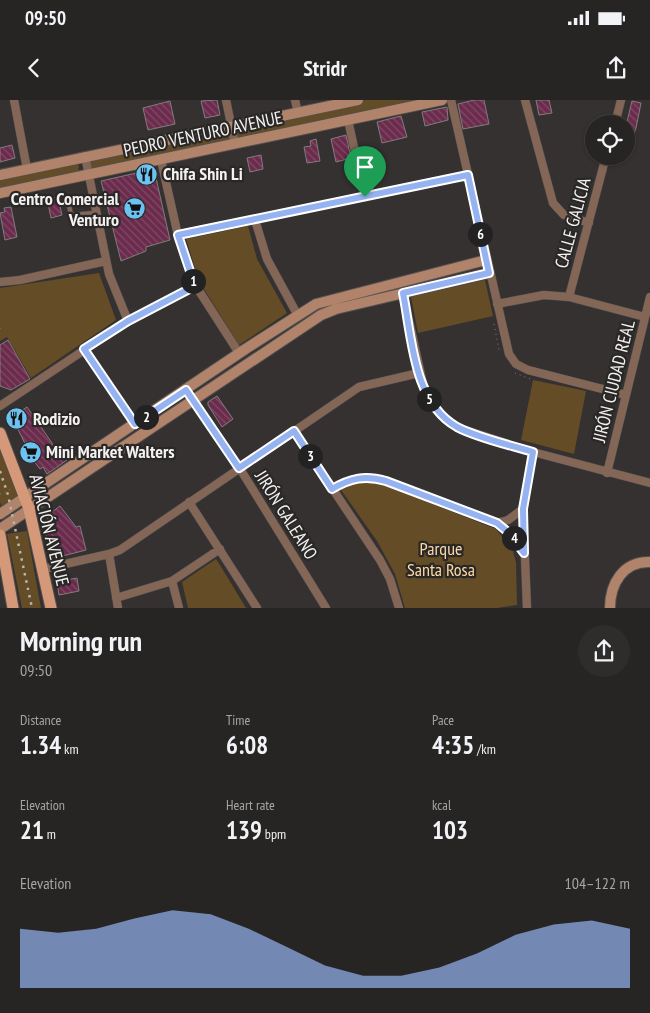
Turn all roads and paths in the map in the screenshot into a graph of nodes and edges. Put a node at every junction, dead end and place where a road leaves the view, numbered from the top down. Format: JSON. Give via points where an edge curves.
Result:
{"nodes":[{"id":1,"x":14,"y":100,"type":"edge"},
{"id":2,"x":226,"y":100,"type":"edge"},
{"id":3,"x":295,"y":100,"type":"edge"},
{"id":4,"x":358,"y":100,"type":"edge"},
{"id":5,"x":442,"y":100,"type":"edge"},
{"id":6,"x":451,"y":100,"type":"edge"},
{"id":7,"x":525,"y":100,"type":"edge"},
{"id":8,"x":621,"y":100,"type":"edge"},
{"id":9,"x":298,"y":113,"type":"junction"},
{"id":10,"x":617,"y":115,"type":"edge"},
{"id":11,"x":348,"y":120,"type":"junction"},
{"id":12,"x":231,"y":126,"type":"junction"},
{"id":13,"x":235,"y":144,"type":"junction"},
{"id":14,"x":85,"y":156,"type":"junction"},
{"id":15,"x":161,"y":160,"type":"junction"},
{"id":16,"x":604,"y":165,"type":"edge"},
{"id":17,"x":28,"y":169,"type":"junction"},
{"id":18,"x":468,"y":175,"type":"junction"},
{"id":19,"x":0,"y":176,"type":"edge"},
{"id":20,"x":88,"y":176,"type":"junction"},
{"id":21,"x":0,"y":193,"type":"edge"},
{"id":22,"x":365,"y":197,"type":"junction"},
{"id":23,"x":68,"y":200,"type":"dead end"},
{"id":24,"x":96,"y":213,"type":"junction"},
{"id":25,"x":255,"y":220,"type":"junction"},
{"id":26,"x":589,"y":223,"type":"junction"},
{"id":27,"x":178,"y":235,"type":"junction"},
{"id":28,"x":486,"y":260,"type":"junction"},
{"id":29,"x":106,"y":261,"type":"junction"},
{"id":30,"x":489,"y":273,"type":"junction"},
{"id":31,"x":0,"y":282,"type":"edge"},
{"id":32,"x":195,"y":286,"type":"junction"},
{"id":33,"x":403,"y":293,"type":"junction"},
{"id":34,"x":570,"y":297,"type":"junction"},
{"id":35,"x":650,"y":298,"type":"edge"},
{"id":36,"x":497,"y":304,"type":"junction"},
{"id":37,"x":297,"y":314,"type":"junction"},
{"id":38,"x":645,"y":317,"type":"junction"},
{"id":39,"x":128,"y":321,"type":"junction"},
{"id":40,"x":84,"y":349,"type":"junction"},
{"id":41,"x":239,"y":353,"type":"junction"},
{"id":42,"x":419,"y":373,"type":"junction"},
{"id":43,"x":603,"y":380,"type":"dead end"},
{"id":44,"x":186,"y":390,"type":"junction"},
{"id":45,"x":622,"y":394,"type":"junction"},
{"id":46,"x":193,"y":400,"type":"junction"},
{"id":47,"x":0,"y":406,"type":"edge"},
{"id":48,"x":135,"y":424,"type":"junction"},
{"id":49,"x":294,"y":431,"type":"junction"},
{"id":50,"x":0,"y":433,"type":"edge"},
{"id":51,"x":533,"y":452,"type":"junction"},
{"id":52,"x":239,"y":468,"type":"junction"},
{"id":53,"x":607,"y":473,"type":"junction"},
{"id":54,"x":650,"y":483,"type":"edge"},
{"id":55,"x":16,"y":487,"type":"dead end"},
{"id":56,"x":332,"y":489,"type":"junction"},
{"id":57,"x":0,"y":494,"type":"edge"},
{"id":58,"x":26,"y":497,"type":"junction"},
{"id":59,"x":189,"y":502,"type":"junction"},
{"id":60,"x":29,"y":509,"type":"junction"},
{"id":61,"x":523,"y":509,"type":"junction"},
{"id":62,"x":0,"y":514,"type":"edge"},
{"id":63,"x":497,"y":523,"type":"junction"},
{"id":64,"x":0,"y":536,"type":"edge"},
{"id":65,"x":220,"y":550,"type":"junction"},
{"id":66,"x":524,"y":553,"type":"junction"},
{"id":67,"x":108,"y":554,"type":"junction"},
{"id":68,"x":650,"y":562,"type":"edge"},
{"id":69,"x":42,"y":569,"type":"junction"},
{"id":70,"x":172,"y":580,"type":"junction"},
{"id":71,"x":116,"y":598,"type":"junction"},
{"id":72,"x":13,"y":608,"type":"edge"},
{"id":73,"x":51,"y":608,"type":"edge"},
{"id":74,"x":118,"y":608,"type":"edge"},
{"id":75,"x":179,"y":608,"type":"edge"},
{"id":76,"x":257,"y":608,"type":"edge"},
{"id":77,"x":326,"y":608,"type":"edge"},
{"id":78,"x":399,"y":608,"type":"edge"},
{"id":79,"x":527,"y":608,"type":"edge"},
{"id":80,"x":610,"y":608,"type":"edge"}],
"edges":[{"from":1,"to":17,"type":"street"},
{"from":2,"to":12,"type":"street"},
{"from":3,"to":9,"type":"street"},
{"from":4,"to":9,"type":"street","name":"PEDRO VENTURO AVENUE"},
{"from":5,"to":11,"type":"street","name":"PEDRO VENTURO AVENUE"},
{"from":6,"to":18,"type":"street"},
{"from":7,"to":26,"type":"street","via":[[553,203],[564,215]]},
{"from":8,"to":10,"type":"street"},
{"from":9,"to":12,"type":"street","name":"PEDRO VENTURO AVENUE"},
{"from":11,"to":13,"type":"street","name":"PEDRO VENTURO AVENUE"},
{"from":11,"to":22,"type":"street"},
{"from":12,"to":13,"type":"street"},
{"from":12,"to":14,"type":"street","name":"PEDRO VENTURO AVENUE"},
{"from":13,"to":15,"type":"street","name":"PEDRO VENTURO AVENUE"},
{"from":14,"to":17,"type":"street","name":"PEDRO VENTURO AVENUE"},
{"from":14,"to":20,"type":"street"},
{"from":15,"to":20,"type":"street","name":"PEDRO VENTURO AVENUE"},
{"from":15,"to":27,"type":"street"},
{"from":16,"to":26,"type":"street","name":"CALLE GALICIA"},
{"from":17,"to":19,"type":"street","name":"PEDRO VENTURO AVENUE"},
{"from":18,"to":22,"type":"street"},
{"from":18,"to":28,"type":"street"},
{"from":20,"to":21,"type":"street","name":"PEDRO VENTURO AVENUE"},
{"from":20,"to":24,"type":"street"},
{"from":22,"to":25,"type":"street"},
{"from":23,"to":24,"type":"lane","via":[[72,215]]},
{"from":24,"to":29,"type":"street"},
{"from":25,"to":27,"type":"street"},
{"from":25,"to":37,"type":"street","via":[[267,259]]},
{"from":26,"to":34,"type":"street","name":"CALLE GALICIA"},
{"from":27,"to":32,"type":"street"},
{"from":28,"to":30,"type":"street"},
{"from":28,"to":37,"type":"street","via":[[334,298]]},
{"from":29,"to":31,"type":"street"},
{"from":29,"to":39,"type":"street"},
{"from":30,"to":33,"type":"street"},
{"from":30,"to":36,"type":"street"},
{"from":32,"to":39,"type":"street"},
{"from":32,"to":41,"type":"street"},
{"from":33,"to":42,"type":"street"},
{"from":33,"to":46,"type":"street","via":[[321,315]]},
{"from":34,"to":36,"type":"street","via":[[544,295]]},
{"from":34,"to":38,"type":"street"},
{"from":35,"to":38,"type":"street","name":"JIRÓN CIUDAD REAL"},
{"from":36,"to":45,"type":"street","via":[[507,349],[521,367]]},
{"from":37,"to":41,"type":"street"},
{"from":38,"to":45,"type":"street","name":"JIRÓN CIUDAD REAL"},
{"from":39,"to":40,"type":"street"},
{"from":40,"to":47,"type":"street"},
{"from":40,"to":48,"type":"street"},
{"from":41,"to":44,"type":"street"},
{"from":42,"to":49,"type":"street","via":[[359,387]]},
{"from":42,"to":51,"type":"street","via":[[428,397],[445,419],[459,428]]},
{"from":43,"to":45,"type":"path","via":[[619,384]]},
{"from":44,"to":46,"type":"street","name":"JIRÓN GALEANO"},
{"from":44,"to":48,"type":"street"},
{"from":45,"to":53,"type":"street","name":"JIRÓN CIUDAD REAL"},
{"from":46,"to":52,"type":"street","name":"JIRÓN GALEANO"},
{"from":46,"to":60,"type":"street"},
{"from":48,"to":58,"type":"street"},
{"from":49,"to":52,"type":"street"},
{"from":49,"to":56,"type":"street"},
{"from":50,"to":58,"type":"main road","name":"AVIACIÓN AVENUE"},
{"from":51,"to":53,"type":"street"},
{"from":51,"to":61,"type":"street"},
{"from":52,"to":59,"type":"street"},
{"from":52,"to":77,"type":"street","name":"JIRÓN GALEANO"},
{"from":53,"to":54,"type":"street"},
{"from":55,"to":57,"type":"path"},
{"from":56,"to":63,"type":"street","via":[[356,478],[376,478]]},
{"from":56,"to":78,"type":"street","via":[[380,560]]},
{"from":58,"to":60,"type":"main road","name":"AVIACIÓN AVENUE"},
{"from":58,"to":62,"type":"street"},
{"from":59,"to":65,"type":"street"},
{"from":59,"to":67,"type":"street","via":[[120,550]]},
{"from":60,"to":64,"type":"street"},
{"from":60,"to":69,"type":"main road","name":"AVIACIÓN AVENUE"},
{"from":61,"to":63,"type":"street","via":[[508,520]]},
{"from":61,"to":66,"type":"street"},
{"from":63,"to":66,"type":"street"},
{"from":64,"to":72,"type":"main road"},
{"from":65,"to":70,"type":"street"},
{"from":65,"to":76,"type":"street"},
{"from":66,"to":79,"type":"street"},
{"from":67,"to":69,"type":"street"},
{"from":67,"to":71,"type":"street"},
{"from":68,"to":80,"type":"street","via":[[624,570],[612,590]]},
{"from":69,"to":73,"type":"main road","name":"AVIACIÓN AVENUE"},
{"from":70,"to":71,"type":"street"},
{"from":70,"to":75,"type":"street"},
{"from":71,"to":74,"type":"street"}]}
